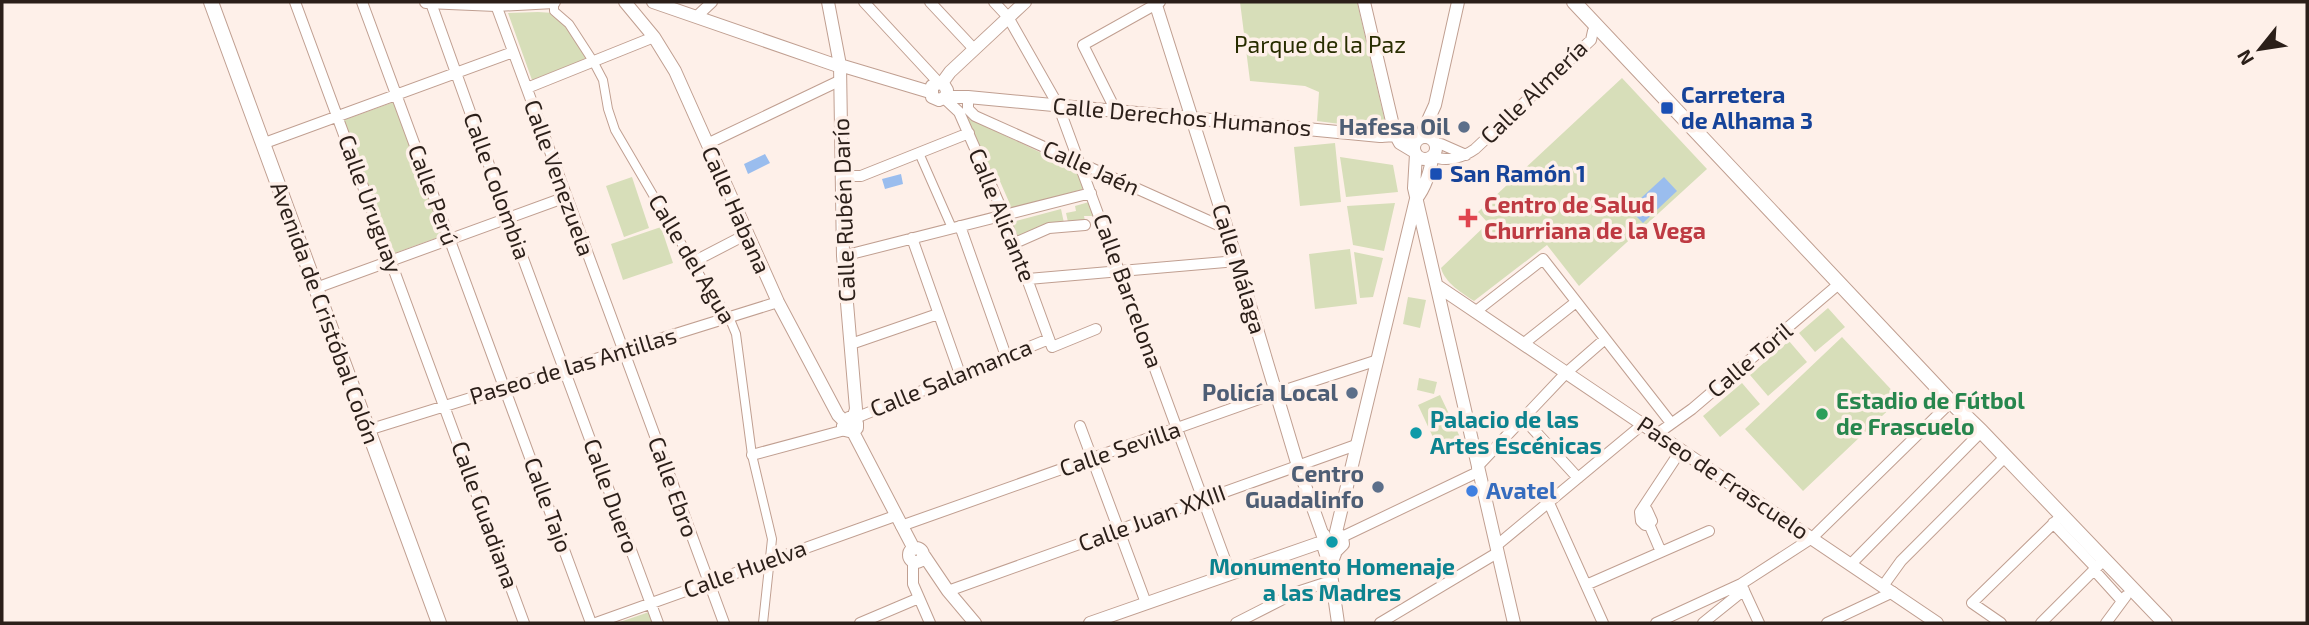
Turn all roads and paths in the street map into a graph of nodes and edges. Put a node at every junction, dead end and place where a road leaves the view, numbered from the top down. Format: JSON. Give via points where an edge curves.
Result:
{"nodes":[{"id":1,"x":211,"y":2,"type":"edge"},
{"id":2,"x":295,"y":2,"type":"edge"},
{"id":3,"x":362,"y":2,"type":"edge"},
{"id":4,"x":426,"y":2,"type":"edge"},
{"id":5,"x":554,"y":2,"type":"edge"},
{"id":6,"x":625,"y":2,"type":"edge"},
{"id":7,"x":653,"y":2,"type":"edge"},
{"id":8,"x":712,"y":2,"type":"edge"},
{"id":9,"x":864,"y":2,"type":"edge"},
{"id":10,"x":930,"y":2,"type":"edge"},
{"id":11,"x":994,"y":2,"type":"edge"},
{"id":12,"x":1025,"y":2,"type":"edge"},
{"id":13,"x":1364,"y":2,"type":"edge"},
{"id":14,"x":1458,"y":2,"type":"edge"},
{"id":15,"x":1574,"y":2,"type":"edge"},
{"id":16,"x":1585,"y":2,"type":"edge"},
{"id":17,"x":431,"y":3,"type":"edge"},
{"id":18,"x":1157,"y":3,"type":"edge"},
{"id":19,"x":496,"y":5,"type":"junction"},
{"id":20,"x":833,"y":5,"type":"edge"},
{"id":21,"x":696,"y":16,"type":"junction"},
{"id":22,"x":1008,"y":17,"type":"junction"},
{"id":23,"x":1597,"y":27,"type":"junction"},
{"id":24,"x":654,"y":37,"type":"junction"},
{"id":25,"x":974,"y":49,"type":"junction"},
{"id":26,"x":513,"y":52,"type":"junction"},
{"id":27,"x":593,"y":61,"type":"junction"},
{"id":28,"x":840,"y":65,"type":"junction"},
{"id":29,"x":456,"y":73,"type":"junction"},
{"id":30,"x":839,"y":81,"type":"junction"},
{"id":31,"x":527,"y":89,"type":"junction"},
{"id":32,"x":942,"y":91,"type":"junction"},
{"id":33,"x":396,"y":95,"type":"junction"},
{"id":34,"x":968,"y":97,"type":"junction"},
{"id":35,"x":1669,"y":100,"type":"junction"},
{"id":36,"x":1058,"y":105,"type":"junction"},
{"id":37,"x":1435,"y":105,"type":"junction"},
{"id":38,"x":1116,"y":111,"type":"junction"},
{"id":39,"x":337,"y":116,"type":"junction"},
{"id":40,"x":1193,"y":118,"type":"junction"},
{"id":41,"x":969,"y":133,"type":"junction"},
{"id":42,"x":1395,"y":134,"type":"junction"},
{"id":43,"x":262,"y":144,"type":"junction"},
{"id":44,"x":707,"y":144,"type":"junction"},
{"id":45,"x":1417,"y":146,"type":"junction"},
{"id":46,"x":1434,"y":150,"type":"junction"},
{"id":47,"x":919,"y":153,"type":"junction"},
{"id":48,"x":1081,"y":164,"type":"junction"},
{"id":49,"x":842,"y":176,"type":"junction"},
{"id":50,"x":1091,"y":192,"type":"junction"},
{"id":51,"x":566,"y":197,"type":"junction"},
{"id":52,"x":1416,"y":199,"type":"junction"},
{"id":53,"x":1004,"y":215,"type":"junction"},
{"id":54,"x":508,"y":218,"type":"junction"},
{"id":55,"x":1085,"y":225,"type":"dead end"},
{"id":56,"x":956,"y":227,"type":"junction"},
{"id":57,"x":1227,"y":229,"type":"junction"},
{"id":58,"x":747,"y":234,"type":"junction"},
{"id":59,"x":912,"y":238,"type":"junction"},
{"id":60,"x":450,"y":239,"type":"junction"},
{"id":61,"x":1015,"y":243,"type":"junction"},
{"id":62,"x":843,"y":256,"type":"junction"},
{"id":63,"x":391,"y":261,"type":"junction"},
{"id":64,"x":1237,"y":261,"type":"junction"},
{"id":65,"x":692,"y":262,"type":"junction"},
{"id":66,"x":1120,"y":272,"type":"junction"},
{"id":67,"x":1028,"y":279,"type":"junction"},
{"id":68,"x":1840,"y":283,"type":"junction"},
{"id":69,"x":1438,"y":287,"type":"junction"},
{"id":70,"x":316,"y":288,"type":"junction"},
{"id":71,"x":778,"y":302,"type":"junction"},
{"id":72,"x":1576,"y":302,"type":"junction"},
{"id":73,"x":1475,"y":312,"type":"junction"},
{"id":74,"x":938,"y":314,"type":"junction"},
{"id":75,"x":729,"y":317,"type":"junction"},
{"id":76,"x":1096,"y":329,"type":"dead end"},
{"id":77,"x":1049,"y":339,"type":"junction"},
{"id":78,"x":1605,"y":339,"type":"junction"},
{"id":79,"x":851,"y":344,"type":"junction"},
{"id":80,"x":1523,"y":344,"type":"junction"},
{"id":81,"x":623,"y":350,"type":"junction"},
{"id":82,"x":1006,"y":356,"type":"junction"},
{"id":83,"x":1378,"y":360,"type":"junction"},
{"id":84,"x":564,"y":369,"type":"junction"},
{"id":85,"x":1566,"y":373,"type":"junction"},
{"id":86,"x":960,"y":374,"type":"junction"},
{"id":87,"x":504,"y":387,"type":"junction"},
{"id":88,"x":1276,"y":393,"type":"junction"},
{"id":89,"x":1951,"y":402,"type":"junction"},
{"id":90,"x":445,"y":406,"type":"junction"},
{"id":91,"x":1523,"y":418,"type":"junction"},
{"id":92,"x":1966,"y":418,"type":"junction"},
{"id":93,"x":1671,"y":423,"type":"junction"},
{"id":94,"x":1643,"y":424,"type":"junction"},
{"id":95,"x":849,"y":425,"type":"junction"},
{"id":96,"x":1080,"y":426,"type":"dead end"},
{"id":97,"x":1178,"y":428,"type":"junction"},
{"id":98,"x":368,"y":430,"type":"junction"},
{"id":99,"x":1657,"y":434,"type":"junction"},
{"id":100,"x":1979,"y":434,"type":"junction"},
{"id":101,"x":1356,"y":445,"type":"junction"},
{"id":102,"x":1681,"y":450,"type":"junction"},
{"id":103,"x":752,"y":455,"type":"junction"},
{"id":104,"x":1092,"y":458,"type":"junction"},
{"id":105,"x":2002,"y":460,"type":"junction"},
{"id":106,"x":1298,"y":466,"type":"junction"},
{"id":107,"x":1478,"y":469,"type":"junction"},
{"id":108,"x":1578,"y":478,"type":"junction"},
{"id":109,"x":1204,"y":500,"type":"junction"},
{"id":110,"x":1549,"y":503,"type":"junction"},
{"id":111,"x":898,"y":521,"type":"junction"},
{"id":112,"x":2055,"y":521,"type":"junction"},
{"id":113,"x":1119,"y":530,"type":"junction"},
{"id":114,"x":1709,"y":531,"type":"dead end"},
{"id":115,"x":2080,"y":534,"type":"junction"},
{"id":116,"x":1812,"y":538,"type":"junction"},
{"id":117,"x":1331,"y":541,"type":"junction"},
{"id":118,"x":1496,"y":550,"type":"junction"},
{"id":119,"x":1661,"y":552,"type":"junction"},
{"id":120,"x":917,"y":555,"type":"junction"},
{"id":121,"x":770,"y":560,"type":"junction"},
{"id":122,"x":1851,"y":564,"type":"junction"},
{"id":123,"x":2096,"y":568,"type":"junction"},
{"id":124,"x":1230,"y":573,"type":"junction"},
{"id":125,"x":1331,"y":581,"type":"junction"},
{"id":126,"x":708,"y":582,"type":"junction"},
{"id":127,"x":1586,"y":585,"type":"junction"},
{"id":128,"x":1743,"y":587,"type":"junction"},
{"id":129,"x":1888,"y":589,"type":"junction"},
{"id":130,"x":948,"y":592,"type":"junction"},
{"id":131,"x":2125,"y":597,"type":"junction"},
{"id":132,"x":919,"y":598,"type":"junction"},
{"id":133,"x":650,"y":603,"type":"junction"},
{"id":134,"x":1146,"y":603,"type":"junction"},
{"id":135,"x":1691,"y":608,"type":"junction"},
{"id":136,"x":439,"y":623,"type":"edge"},
{"id":137,"x":524,"y":623,"type":"edge"},
{"id":138,"x":594,"y":623,"type":"edge"},
{"id":139,"x":658,"y":623,"type":"edge"},
{"id":140,"x":724,"y":623,"type":"edge"},
{"id":141,"x":764,"y":623,"type":"edge"},
{"id":142,"x":860,"y":623,"type":"edge"},
{"id":143,"x":930,"y":623,"type":"edge"},
{"id":144,"x":975,"y":623,"type":"edge"},
{"id":145,"x":1090,"y":623,"type":"edge"},
{"id":146,"x":1236,"y":623,"type":"edge"},
{"id":147,"x":1338,"y":623,"type":"edge"},
{"id":148,"x":1380,"y":623,"type":"edge"},
{"id":149,"x":1514,"y":623,"type":"edge"},
{"id":150,"x":1603,"y":623,"type":"edge"},
{"id":151,"x":1656,"y":623,"type":"edge"},
{"id":152,"x":1702,"y":623,"type":"edge"},
{"id":153,"x":1759,"y":623,"type":"edge"},
{"id":154,"x":1828,"y":623,"type":"edge"},
{"id":155,"x":1937,"y":623,"type":"edge"},
{"id":156,"x":2001,"y":623,"type":"edge"},
{"id":157,"x":2041,"y":623,"type":"edge"},
{"id":158,"x":2106,"y":623,"type":"edge"},
{"id":159,"x":2155,"y":623,"type":"edge"},
{"id":160,"x":2165,"y":623,"type":"edge"}],
"edges":[{"from":1,"to":43,"type":"main road","name":"Avenida de Cristóbal Colón"},
{"from":2,"to":39,"type":"street","name":"Calle Uruguay"},
{"from":3,"to":33,"type":"street","name":"Calle Perú"},
{"from":4,"to":17,"type":"street"},
{"from":5,"to":19,"type":"street"},
{"from":5,"to":27,"type":"street","name":"Calle del Agua","via":[[554,11],[569,24]]},
{"from":6,"to":24,"type":"street","name":"Calle Habana"},
{"from":7,"to":21,"type":"street","name":"Calle Derechos Humanos"},
{"from":8,"to":21,"type":"street"},
{"from":9,"to":32,"type":"street","name":"Calle Alicante"},
{"from":10,"to":25,"type":"street"},
{"from":11,"to":22,"type":"street","name":"Calle Barcelona"},
{"from":12,"to":22,"type":"street"},
{"from":13,"to":42,"type":"street"},
{"from":14,"to":37,"type":"street"},
{"from":15,"to":23,"type":"main road"},
{"from":16,"to":35,"type":"main road"},
{"from":17,"to":19,"type":"street"},
{"from":17,"to":29,"type":"street","name":"Calle Colombia"},
{"from":18,"to":38,"type":"street","via":[[1083,45]]},
{"from":18,"to":40,"type":"street","name":"Calle Málaga"},
{"from":19,"to":26,"type":"street","name":"Calle Venezuela"},
{"from":20,"to":28,"type":"street","name":"Calle Rubén Darío"},
{"from":21,"to":28,"type":"street","name":"Calle Derechos Humanos"},
{"from":22,"to":25,"type":"street"},
{"from":22,"to":36,"type":"street","name":"Calle Barcelona"},
{"from":23,"to":35,"type":"main road"},
{"from":23,"to":46,"type":"street","name":"Calle Almería","via":[[1591,40],[1466,155],[1439,159]]},
{"from":24,"to":27,"type":"street"},
{"from":24,"to":44,"type":"street","name":"Calle Habana","via":[[675,71]]},
{"from":25,"to":32,"type":"street","via":[[950,72]]},
{"from":26,"to":29,"type":"street"},
{"from":26,"to":31,"type":"street","name":"Calle Venezuela"},
{"from":27,"to":31,"type":"street"},
{"from":27,"to":65,"type":"street","name":"Calle del Agua","via":[[603,80],[615,130]]},
{"from":28,"to":30,"type":"street","name":"Calle Rubén Darío"},
{"from":28,"to":32,"type":"street","name":"Calle Derechos Humanos"},
{"from":29,"to":33,"type":"street"},
{"from":29,"to":54,"type":"street","name":"Calle Colombia"},
{"from":30,"to":44,"type":"street"},
{"from":30,"to":49,"type":"street","name":"Calle Rubén Darío"},
{"from":31,"to":51,"type":"street","name":"Calle Venezuela"},
{"from":32,"to":34,"type":"street","name":"Calle Derechos Humanos"},
{"from":32,"to":41,"type":"street","name":"Calle Alicante"},
{"from":33,"to":39,"type":"street"},
{"from":33,"to":60,"type":"street","name":"Calle Perú"},
{"from":34,"to":36,"type":"street","name":"Calle Derechos Humanos"},
{"from":34,"to":48,"type":"street","name":"Calle Jaén","via":[[968,109],[975,116]]},
{"from":35,"to":68,"type":"main road"},
{"from":36,"to":38,"type":"street","name":"Calle Derechos Humanos"},
{"from":36,"to":48,"type":"street","name":"Calle Barcelona"},
{"from":37,"to":45,"type":"street"},
{"from":37,"to":46,"type":"street"},
{"from":38,"to":40,"type":"street","name":"Calle Derechos Humanos"},
{"from":39,"to":43,"type":"street"},
{"from":39,"to":63,"type":"street","name":"Calle Uruguay"},
{"from":40,"to":42,"type":"street","name":"Calle Derechos Humanos"},
{"from":40,"to":57,"type":"street","name":"Calle Málaga"},
{"from":41,"to":47,"type":"street"},
{"from":41,"to":53,"type":"street","name":"Calle Alicante"},
{"from":42,"to":45,"type":"street","name":"Calle Derechos Humanos","via":[[1413,136]]},
{"from":43,"to":70,"type":"main road","name":"Avenida de Cristóbal Colón"},
{"from":44,"to":58,"type":"street","name":"Calle Habana"},
{"from":45,"to":46,"type":"street","via":[[1426,137]]},
{"from":45,"to":46,"type":"street","via":[[1423,159]]},
{"from":45,"to":52,"type":"street"},
{"from":46,"to":52,"type":"street"},
{"from":47,"to":49,"type":"street","via":[[861,176]]},
{"from":47,"to":56,"type":"street"},
{"from":48,"to":50,"type":"street","name":"Calle Barcelona"},
{"from":48,"to":57,"type":"street","name":"Calle Jaén"},
{"from":49,"to":62,"type":"street","name":"Calle Rubén Darío"},
{"from":50,"to":53,"type":"street"},
{"from":50,"to":66,"type":"street","name":"Calle Barcelona"},
{"from":51,"to":54,"type":"street"},
{"from":51,"to":81,"type":"street","name":"Calle Venezuela"},
{"from":52,"to":69,"type":"street"},
{"from":52,"to":83,"type":"street"},
{"from":53,"to":56,"type":"street"},
{"from":53,"to":61,"type":"street","name":"Calle Alicante"},
{"from":54,"to":60,"type":"street"},
{"from":54,"to":84,"type":"street","name":"Calle Colombia"},
{"from":55,"to":61,"type":"street","via":[[1049,228]]},
{"from":56,"to":59,"type":"street"},
{"from":56,"to":82,"type":"street"},
{"from":57,"to":64,"type":"street","name":"Calle Málaga"},
{"from":58,"to":65,"type":"street"},
{"from":58,"to":71,"type":"street","name":"Calle Habana"},
{"from":59,"to":62,"type":"street"},
{"from":59,"to":74,"type":"street"},
{"from":60,"to":63,"type":"street"},
{"from":60,"to":87,"type":"street","name":"Calle Perú"},
{"from":61,"to":67,"type":"street","name":"Calle Alicante"},
{"from":62,"to":79,"type":"street","name":"Calle Rubén Darío"},
{"from":63,"to":70,"type":"street"},
{"from":63,"to":90,"type":"street","name":"Calle Uruguay"},
{"from":64,"to":66,"type":"street"},
{"from":64,"to":88,"type":"street","name":"Calle Málaga"},
{"from":65,"to":75,"type":"street","name":"Calle del Agua"},
{"from":66,"to":67,"type":"street"},
{"from":66,"to":97,"type":"street","name":"Calle Barcelona"},
{"from":67,"to":77,"type":"street","name":"Calle Alicante"},
{"from":68,"to":89,"type":"main road"},
{"from":68,"to":93,"type":"street","name":"Calle Toril"},
{"from":69,"to":73,"type":"street","name":"Paseo de Frascuelo"},
{"from":69,"to":107,"type":"street"},
{"from":70,"to":98,"type":"main road","name":"Avenida de Cristóbal Colón"},
{"from":71,"to":75,"type":"street","name":"Paseo de las Antillas"},
{"from":71,"to":95,"type":"street","name":"Calle Habana","via":[[838,415]]},
{"from":72,"to":73,"type":"street","via":[[1543,259]]},
{"from":72,"to":78,"type":"street"},
{"from":72,"to":80,"type":"street"},
{"from":73,"to":80,"type":"street","name":"Paseo de Frascuelo"},
{"from":74,"to":79,"type":"street"},
{"from":74,"to":86,"type":"street"},
{"from":75,"to":81,"type":"street","name":"Paseo de las Antillas"},
{"from":75,"to":103,"type":"street","name":"Calle del Agua","via":[[739,345]]},
{"from":76,"to":77,"type":"street","name":"Calle Salamanca","via":[[1052,347]]},
{"from":77,"to":82,"type":"street","name":"Calle Salamanca"},
{"from":78,"to":85,"type":"street"},
{"from":78,"to":93,"type":"street"},
{"from":79,"to":95,"type":"street","name":"Calle Rubén Darío","via":[[856,409]]},
{"from":80,"to":85,"type":"street","name":"Paseo de Frascuelo"},
{"from":81,"to":84,"type":"street","name":"Paseo de las Antillas"},
{"from":81,"to":126,"type":"street","name":"Calle Ebro"},
{"from":82,"to":86,"type":"street","name":"Calle Salamanca"},
{"from":83,"to":88,"type":"street","name":"Calle Sevilla"},
{"from":83,"to":101,"type":"street"},
{"from":84,"to":87,"type":"street","name":"Paseo de las Antillas"},
{"from":84,"to":133,"type":"street","name":"Calle Duero"},
{"from":85,"to":91,"type":"street"},
{"from":85,"to":94,"type":"street","name":"Paseo de Frascuelo"},
{"from":86,"to":95,"type":"street","name":"Calle Salamanca"},
{"from":87,"to":90,"type":"street","name":"Paseo de las Antillas"},
{"from":87,"to":138,"type":"street","name":"Calle Tajo"},
{"from":88,"to":97,"type":"street","name":"Calle Sevilla"},
{"from":88,"to":106,"type":"street","name":"Calle Málaga"},
{"from":89,"to":92,"type":"main road"},
{"from":89,"to":116,"type":"street"},
{"from":90,"to":98,"type":"street","name":"Paseo de las Antillas"},
{"from":90,"to":137,"type":"street","name":"Calle Guadiana"},
{"from":91,"to":107,"type":"street"},
{"from":91,"to":108,"type":"street"},
{"from":92,"to":100,"type":"main road"},
{"from":92,"to":115,"type":"main road"},
{"from":93,"to":99,"type":"street","name":"Calle Toril"},
{"from":94,"to":99,"type":"street","name":"Paseo de Frascuelo"},
{"from":94,"to":108,"type":"street"},
{"from":95,"to":103,"type":"street","name":"Calle Salamanca"},
{"from":95,"to":111,"type":"street","name":"Calle Habana"},
{"from":96,"to":104,"type":"street"},
{"from":97,"to":104,"type":"street","name":"Calle Sevilla"},
{"from":97,"to":109,"type":"street","name":"Calle Barcelona"},
{"from":98,"to":136,"type":"main road","name":"Avenida de Cristóbal Colón"},
{"from":99,"to":102,"type":"street","name":"Paseo de Frascuelo"},
{"from":100,"to":105,"type":"main road"},
{"from":100,"to":122,"type":"street"},
{"from":101,"to":106,"type":"street","name":"Calle Juan XXIII"},
{"from":101,"to":117,"type":"street"},
{"from":102,"to":116,"type":"street","name":"Paseo de Frascuelo"},
{"from":102,"to":119,"type":"street","via":[[1639,515],[1649,524]]},
{"from":103,"to":121,"type":"street","name":"Calle del Agua","via":[[772,539]]},
{"from":104,"to":111,"type":"street","name":"Calle Sevilla"},
{"from":104,"to":113,"type":"street"},
{"from":105,"to":112,"type":"main road"},
{"from":105,"to":129,"type":"street","via":[[1900,561]]},
{"from":106,"to":109,"type":"street","name":"Calle Juan XXIII"},
{"from":106,"to":117,"type":"street","name":"Calle Málaga"},
{"from":107,"to":117,"type":"street"},
{"from":107,"to":118,"type":"street"},
{"from":108,"to":110,"type":"street"},
{"from":109,"to":113,"type":"street","name":"Calle Juan XXIII"},
{"from":109,"to":124,"type":"street","name":"Calle Barcelona"},
{"from":110,"to":118,"type":"street"},
{"from":110,"to":127,"type":"street"},
{"from":111,"to":120,"type":"street","name":"Calle Habana"},
{"from":111,"to":121,"type":"street","name":"Calle Huelva"},
{"from":112,"to":115,"type":"main road","via":[[2063,520]]},
{"from":112,"to":123,"type":"main road"},
{"from":112,"to":156,"type":"street","via":[[1972,603]]},
{"from":113,"to":130,"type":"street","name":"Calle Juan XXIII"},
{"from":113,"to":134,"type":"street"},
{"from":114,"to":119,"type":"street"},
{"from":115,"to":160,"type":"main road"},
{"from":116,"to":122,"type":"street","name":"Paseo de Frascuelo"},
{"from":116,"to":128,"type":"street"},
{"from":117,"to":124,"type":"street"},
{"from":117,"to":125,"type":"street","name":"Calle Málaga"},
{"from":118,"to":148,"type":"street"},
{"from":118,"to":149,"type":"street"},
{"from":119,"to":127,"type":"street"},
{"from":120,"to":130,"type":"street"},
{"from":120,"to":132,"type":"street","name":"Calle Habana","via":[[913,584]]},
{"from":121,"to":126,"type":"street","name":"Calle Huelva"},
{"from":121,"to":141,"type":"street","name":"Calle del Agua"},
{"from":122,"to":129,"type":"street","name":"Paseo de Frascuelo"},
{"from":123,"to":131,"type":"main road"},
{"from":123,"to":157,"type":"street"},
{"from":124,"to":134,"type":"street"},
{"from":125,"to":146,"type":"street","via":[[1297,592]]},
{"from":125,"to":147,"type":"street","name":"Calle Málaga"},
{"from":126,"to":133,"type":"street","name":"Calle Huelva"},
{"from":126,"to":140,"type":"street","name":"Calle Ebro"},
{"from":127,"to":150,"type":"street"},
{"from":128,"to":135,"type":"street"},
{"from":128,"to":152,"type":"street"},
{"from":128,"to":153,"type":"street"},
{"from":129,"to":154,"type":"street"},
{"from":129,"to":155,"type":"street","name":"Paseo de Frascuelo"},
{"from":130,"to":144,"type":"street"},
{"from":131,"to":158,"type":"street"},
{"from":131,"to":159,"type":"main road"},
{"from":132,"to":142,"type":"street"},
{"from":132,"to":143,"type":"street","name":"Calle Habana"},
{"from":133,"to":138,"type":"street","name":"Calle Huelva"},
{"from":133,"to":139,"type":"street","name":"Calle Duero"},
{"from":134,"to":145,"type":"street"},
{"from":135,"to":151,"type":"street"},
{"from":135,"to":152,"type":"street"}]}
